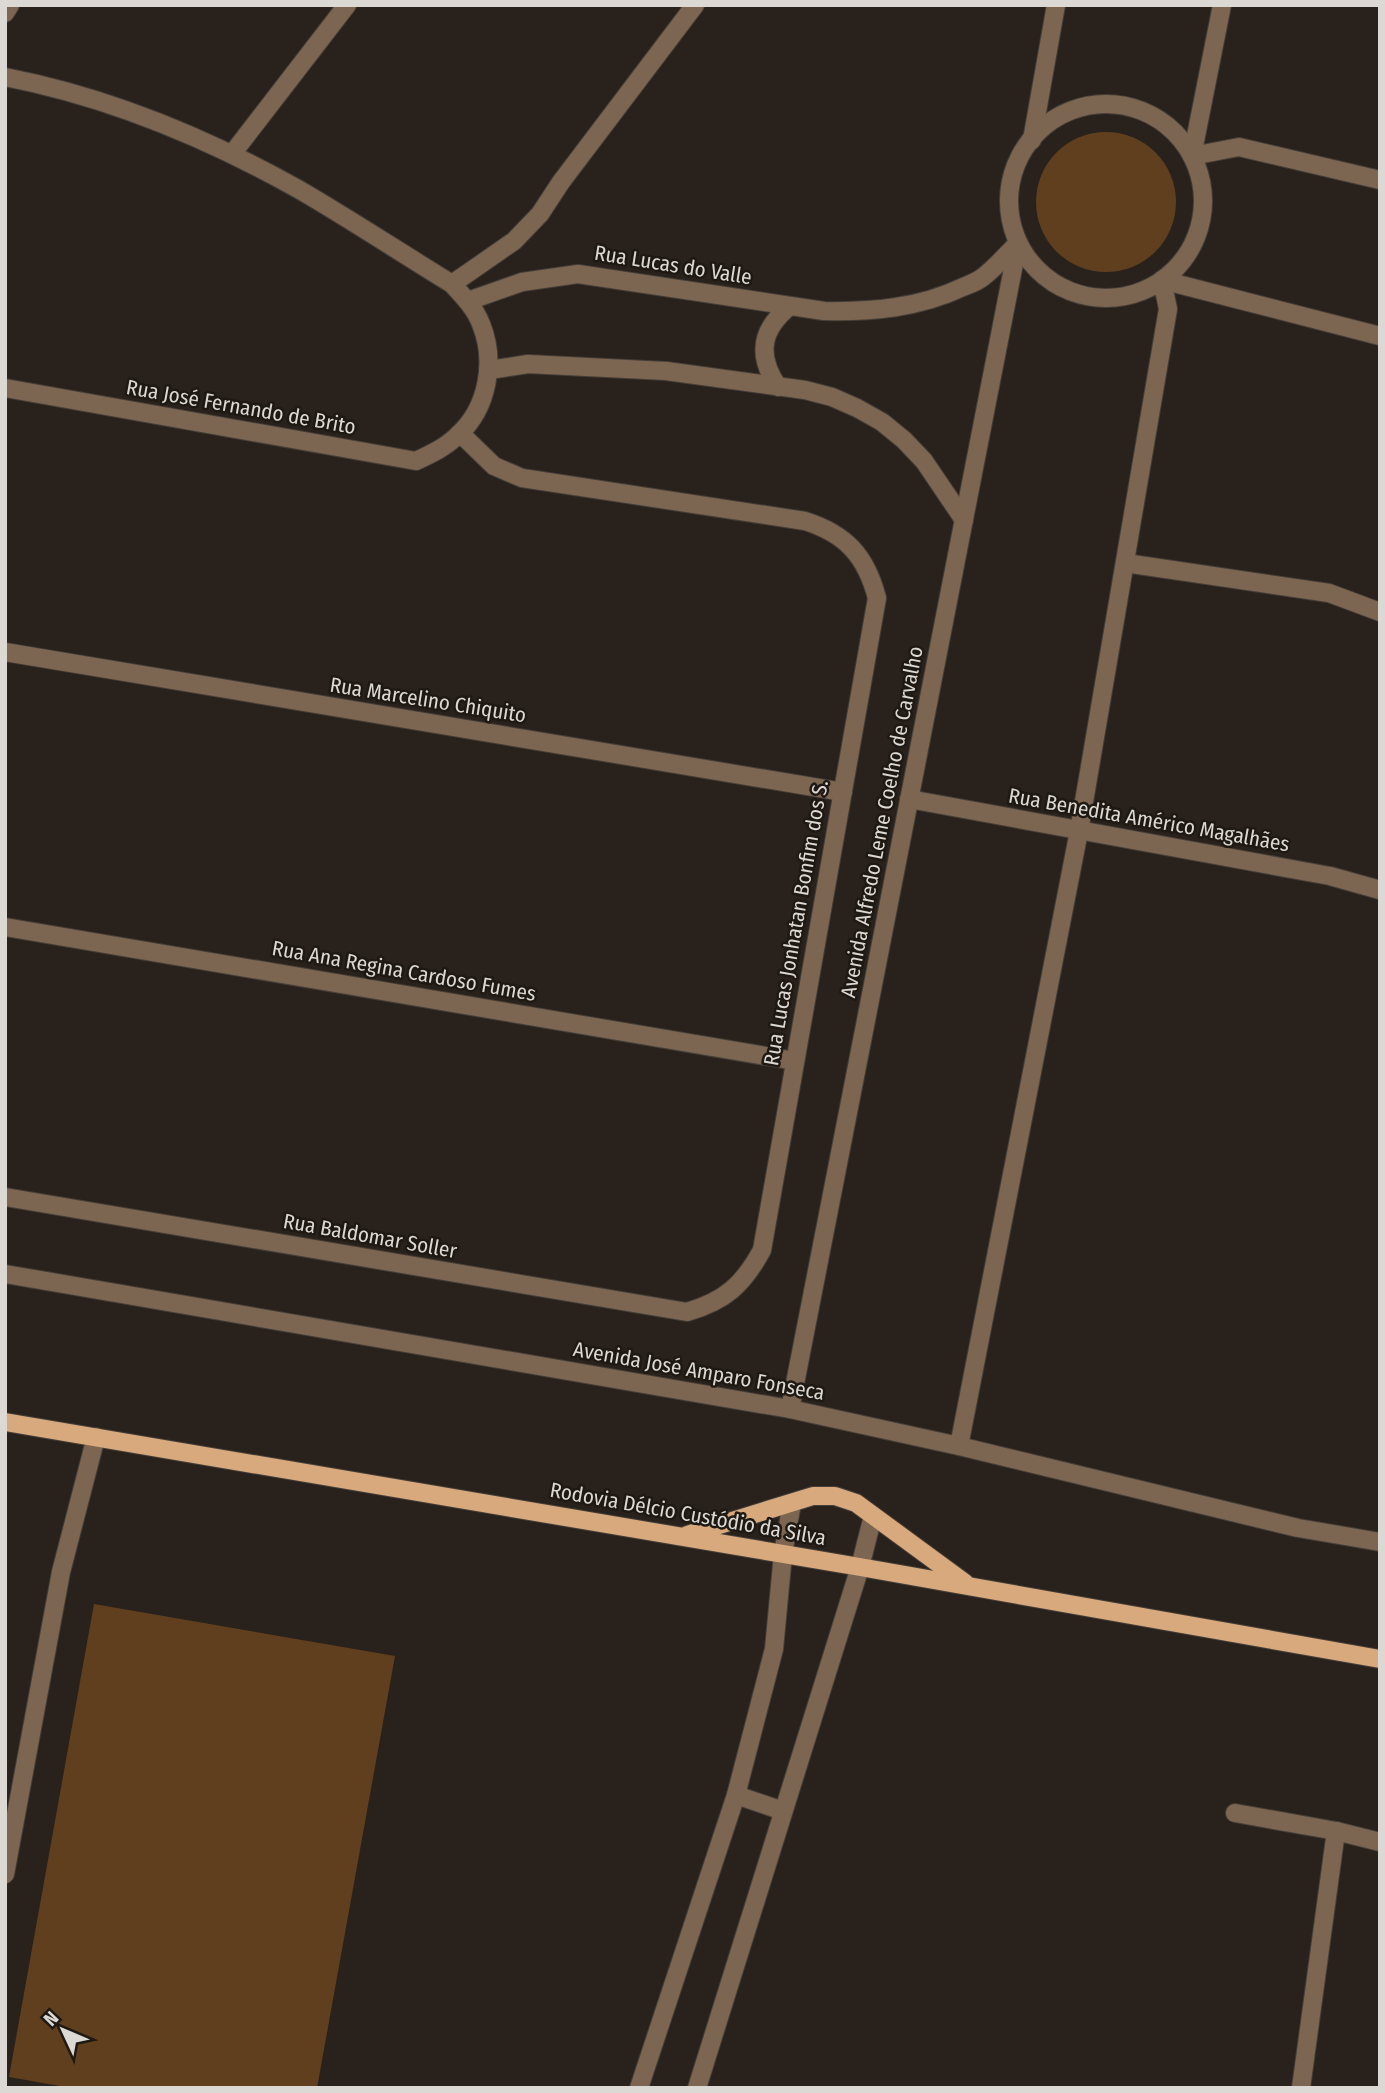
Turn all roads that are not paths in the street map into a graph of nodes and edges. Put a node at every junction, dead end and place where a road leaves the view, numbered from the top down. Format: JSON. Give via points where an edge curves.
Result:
{"nodes":[{"id":1,"x":10,"y":5,"type":"edge"},
{"id":2,"x":347,"y":5,"type":"edge"},
{"id":3,"x":695,"y":5,"type":"edge"},
{"id":4,"x":1056,"y":5,"type":"edge"},
{"id":5,"x":1222,"y":5,"type":"edge"},
{"id":6,"x":5,"y":12,"type":"edge"},
{"id":7,"x":5,"y":77,"type":"edge"},
{"id":8,"x":1031,"y":139,"type":"junction"},
{"id":9,"x":232,"y":154,"type":"junction"},
{"id":10,"x":1192,"y":156,"type":"junction"},
{"id":11,"x":1380,"y":180,"type":"edge"},
{"id":12,"x":1018,"y":243,"type":"junction"},
{"id":13,"x":1162,"y":279,"type":"junction"},
{"id":14,"x":452,"y":284,"type":"junction"},
{"id":15,"x":468,"y":301,"type":"junction"},
{"id":16,"x":790,"y":306,"type":"junction"},
{"id":17,"x":1380,"y":337,"type":"edge"},
{"id":18,"x":489,"y":370,"type":"junction"},
{"id":19,"x":778,"y":387,"type":"junction"},
{"id":20,"x":5,"y":388,"type":"edge"},
{"id":21,"x":461,"y":434,"type":"junction"},
{"id":22,"x":964,"y":520,"type":"junction"},
{"id":23,"x":1125,"y":563,"type":"junction"},
{"id":24,"x":1380,"y":612,"type":"edge"},
{"id":25,"x":5,"y":652,"type":"edge"},
{"id":26,"x":843,"y":792,"type":"junction"},
{"id":27,"x":909,"y":799,"type":"junction"},
{"id":28,"x":1079,"y":831,"type":"junction"},
{"id":29,"x":1380,"y":890,"type":"edge"},
{"id":30,"x":5,"y":926,"type":"edge"},
{"id":31,"x":795,"y":1061,"type":"junction"},
{"id":32,"x":5,"y":1197,"type":"edge"},
{"id":33,"x":5,"y":1273,"type":"edge"},
{"id":34,"x":725,"y":1296,"type":"joint"},
{"id":35,"x":790,"y":1409,"type":"junction"},
{"id":36,"x":5,"y":1422,"type":"edge"},
{"id":37,"x":96,"y":1437,"type":"junction"},
{"id":38,"x":959,"y":1446,"type":"junction"},
{"id":39,"x":792,"y":1503,"type":"junction"},
{"id":40,"x":873,"y":1516,"type":"junction"},
{"id":41,"x":681,"y":1537,"type":"junction"},
{"id":42,"x":1380,"y":1542,"type":"edge"},
{"id":43,"x":783,"y":1554,"type":"junction"},
{"id":44,"x":860,"y":1567,"type":"junction"},
{"id":45,"x":970,"y":1587,"type":"junction"},
{"id":46,"x":1374,"y":1659,"type":"edge"},
{"id":47,"x":736,"y":1795,"type":"junction"},
{"id":48,"x":783,"y":1811,"type":"junction"},
{"id":49,"x":1235,"y":1813,"type":"dead end"},
{"id":50,"x":1336,"y":1831,"type":"junction"},
{"id":51,"x":1380,"y":1842,"type":"edge"},
{"id":52,"x":5,"y":1874,"type":"edge"},
{"id":53,"x":639,"y":2088,"type":"edge"},
{"id":54,"x":697,"y":2088,"type":"edge"},
{"id":55,"x":1301,"y":2088,"type":"edge"}],
"edges":[{"from":1,"to":6,"type":"street"},
{"from":2,"to":9,"type":"street"},
{"from":3,"to":14,"type":"street","via":[[540,214],[514,241]]},
{"from":4,"to":8,"type":"street"},
{"from":5,"to":10,"type":"street"},
{"from":7,"to":9,"type":"street","name":"Rua José Fernando de Brito","via":[[93,99]]},
{"from":8,"to":10,"type":"street","via":[[1066,113],[1109,104],[1131,107],[1167,125]]},
{"from":8,"to":12,"type":"street","via":[[1019,158],[1009,200]]},
{"from":9,"to":14,"type":"street","name":"Rua José Fernando de Brito"},
{"from":10,"to":11,"type":"street","via":[[1239,147]]},
{"from":10,"to":13,"type":"street","via":[[1200,175],[1202,215],[1185,257]]},
{"from":12,"to":13,"type":"street","via":[[1045,277],[1086,296],[1131,295]]},
{"from":12,"to":16,"type":"street","name":"Rua Lucas do Valle","via":[[981,279],[923,302],[858,311]]},
{"from":12,"to":22,"type":"street","name":"Avenida Alfredo Leme Coelho de Carvalho"},
{"from":13,"to":17,"type":"street"},
{"from":13,"to":23,"type":"street","via":[[1168,309]]},
{"from":14,"to":15,"type":"street","name":"Rua José Fernando de Brito"},
{"from":15,"to":16,"type":"street","name":"Rua Lucas do Valle","via":[[522,282],[578,274]]},
{"from":15,"to":18,"type":"street","name":"Rua José Fernando de Brito","via":[[481,322]]},
{"from":16,"to":19,"type":"street","via":[[779,314],[766,337],[766,364]]},
{"from":18,"to":19,"type":"street","via":[[528,364],[666,371]]},
{"from":18,"to":21,"type":"street","name":"Rua José Fernando de Brito","via":[[475,415]]},
{"from":19,"to":22,"type":"street","via":[[832,397],[882,422],[924,461]]},
{"from":20,"to":21,"type":"street","name":"Rua José Fernando de Brito","via":[[416,461]]},
{"from":21,"to":26,"type":"street","name":"Rua Lucas Jonhatan Bonfim dos S.","via":[[494,466],[522,478],[805,521],[824,527],[854,550],[865,564],[877,598]]},
{"from":22,"to":27,"type":"street","name":"Avenida Alfredo Leme Coelho de Carvalho"},
{"from":23,"to":24,"type":"street","via":[[1329,593]]},
{"from":23,"to":28,"type":"street"},
{"from":25,"to":26,"type":"street","name":"Rua Marcelino Chiquito"},
{"from":26,"to":31,"type":"street","name":"Rua Lucas Jonhatan Bonfim dos S."},
{"from":27,"to":28,"type":"street","name":"Rua Benedita Américo Magalhães"},
{"from":27,"to":35,"type":"street","name":"Avenida Alfredo Leme Coelho de Carvalho"},
{"from":28,"to":29,"type":"street","name":"Rua Benedita Américo Magalhães","via":[[1330,876]]},
{"from":28,"to":38,"type":"street"},
{"from":30,"to":31,"type":"street","name":"Rua Ana Regina Cardoso Fumes"},
{"from":31,"to":34,"type":"street","name":"Rua Lucas Jonhatan Bonfim dos S.","via":[[761,1250],[740,1284]]},
{"from":32,"to":34,"type":"street","name":"Rua Baldomar Soller","via":[[687,1312]]},
{"from":33,"to":35,"type":"street","name":"Avenida José Amparo Fonseca"},
{"from":35,"to":38,"type":"street","name":"Avenida José Amparo Fonseca"},
{"from":36,"to":37,"type":"main road","name":"Rodovia Délcio Custódio da Silva"},
{"from":37,"to":41,"type":"main road","name":"Rodovia Délcio Custódio da Silva"},
{"from":37,"to":52,"type":"street","via":[[61,1573]]},
{"from":38,"to":42,"type":"street","name":"Avenida José Amparo Fonseca","via":[[1298,1528]]},
{"from":39,"to":40,"type":"main road","via":[[813,1496],[835,1496],[856,1503]]},
{"from":39,"to":41,"type":"main road"},
{"from":39,"to":43,"type":"street"},
{"from":40,"to":44,"type":"street"},
{"from":40,"to":45,"type":"main road"},
{"from":41,"to":43,"type":"main road","name":"Rodovia Délcio Custódio da Silva"},
{"from":43,"to":44,"type":"main road","name":"Rodovia Délcio Custódio da Silva"},
{"from":43,"to":47,"type":"street","via":[[774,1649]]},
{"from":44,"to":45,"type":"main road","name":"Rodovia Délcio Custódio da Silva"},
{"from":44,"to":48,"type":"street"},
{"from":45,"to":46,"type":"main road","name":"Rodovia Délcio Custódio da Silva"},
{"from":47,"to":48,"type":"street"},
{"from":47,"to":53,"type":"street"},
{"from":48,"to":54,"type":"street"},
{"from":49,"to":50,"type":"street"},
{"from":50,"to":51,"type":"street"},
{"from":50,"to":55,"type":"street"}]}
